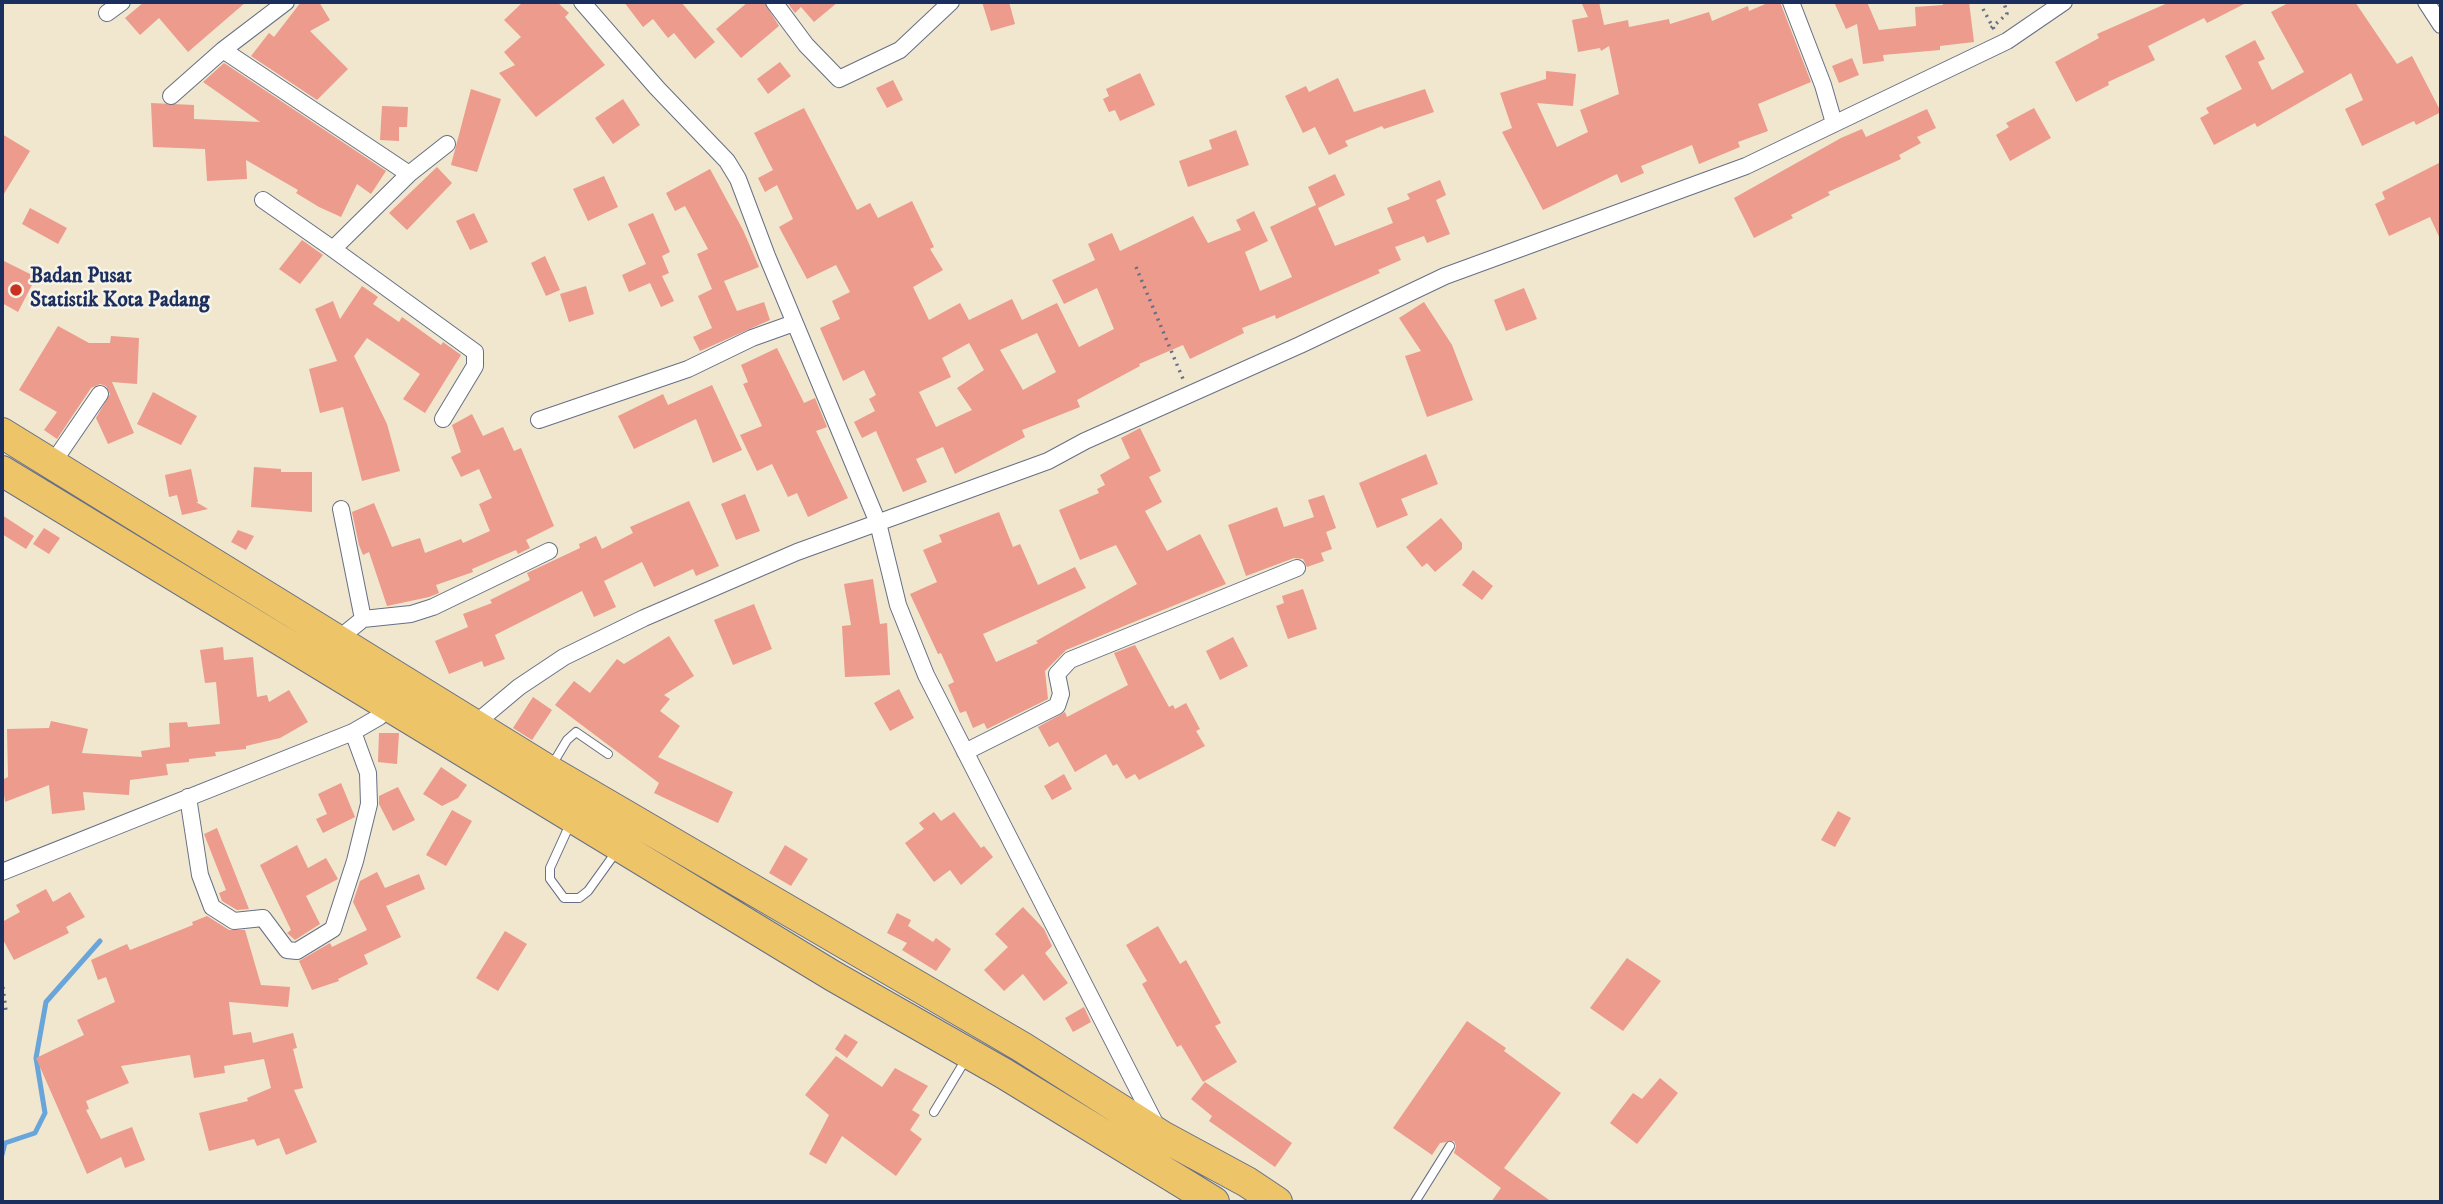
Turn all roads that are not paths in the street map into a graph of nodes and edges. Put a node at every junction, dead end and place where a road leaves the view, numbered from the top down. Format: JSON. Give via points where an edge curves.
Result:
{"nodes":[{"id":1,"x":122,"y":2,"type":"edge"},
{"id":2,"x":286,"y":2,"type":"edge"},
{"id":3,"x":582,"y":2,"type":"edge"},
{"id":4,"x":774,"y":2,"type":"edge"},
{"id":5,"x":951,"y":2,"type":"edge"},
{"id":6,"x":1791,"y":2,"type":"edge"},
{"id":7,"x":2064,"y":2,"type":"edge"},
{"id":8,"x":2426,"y":2,"type":"edge"},
{"id":9,"x":107,"y":13,"type":"dead end"},
{"id":10,"x":2441,"y":25,"type":"edge"},
{"id":11,"x":223,"y":50,"type":"junction"},
{"id":12,"x":171,"y":96,"type":"dead end"},
{"id":13,"x":1833,"y":123,"type":"junction"},
{"id":14,"x":447,"y":144,"type":"dead end"},
{"id":15,"x":409,"y":174,"type":"junction"},
{"id":16,"x":263,"y":201,"type":"dead end"},
{"id":17,"x":333,"y":249,"type":"junction"},
{"id":18,"x":794,"y":323,"type":"junction"},
{"id":19,"x":100,"y":394,"type":"dead end"},
{"id":20,"x":443,"y":419,"type":"dead end"},
{"id":21,"x":538,"y":420,"type":"dead end"},
{"id":22,"x":2,"y":433,"type":"edge"},
{"id":23,"x":52,"y":464,"type":"junction"},
{"id":24,"x":2,"y":471,"type":"edge"},
{"id":25,"x":88,"y":486,"type":"junction"},
{"id":26,"x":341,"y":509,"type":"dead end"},
{"id":27,"x":72,"y":514,"type":"junction"},
{"id":28,"x":878,"y":523,"type":"junction"},
{"id":29,"x":549,"y":551,"type":"dead end"},
{"id":30,"x":1297,"y":568,"type":"dead end"},
{"id":31,"x":363,"y":618,"type":"junction"},
{"id":32,"x":337,"y":640,"type":"junction"},
{"id":33,"x":388,"y":706,"type":"junction"},
{"id":34,"x":476,"y":723,"type":"junction"},
{"id":35,"x":353,"y":732,"type":"junction"},
{"id":36,"x":965,"y":752,"type":"junction"},
{"id":37,"x":608,"y":754,"type":"dead end"},
{"id":38,"x":548,"y":770,"type":"junction"},
{"id":39,"x":188,"y":797,"type":"junction"},
{"id":40,"x":573,"y":818,"type":"junction"},
{"id":41,"x":620,"y":846,"type":"junction"},
{"id":42,"x":2,"y":872,"type":"edge"},
{"id":43,"x":969,"y":1054,"type":"junction"},
{"id":44,"x":934,"y":1112,"type":"dead end"},
{"id":45,"x":1162,"y":1136,"type":"junction"},
{"id":46,"x":1450,"y":1146,"type":"dead end"},
{"id":47,"x":1207,"y":1199,"type":"edge"},
{"id":48,"x":1277,"y":1202,"type":"edge"},
{"id":49,"x":1415,"y":1202,"type":"edge"}],
"edges":[{"from":1,"to":9,"type":"street"},
{"from":2,"to":11,"type":"street"},
{"from":3,"to":18,"type":"street","via":[[727,161],[750,206]]},
{"from":4,"to":5,"type":"street","via":[[839,79],[900,50]]},
{"from":6,"to":13,"type":"street"},
{"from":7,"to":13,"type":"street","via":[[2007,41]]},
{"from":8,"to":10,"type":"street"},
{"from":11,"to":12,"type":"street"},
{"from":11,"to":15,"type":"street"},
{"from":13,"to":28,"type":"street","via":[[1723,175],[1445,276],[1048,461]]},
{"from":14,"to":15,"type":"street"},
{"from":15,"to":17,"type":"street"},
{"from":16,"to":17,"type":"street"},
{"from":17,"to":20,"type":"street","via":[[475,352],[475,366]]},
{"from":18,"to":21,"type":"street","via":[[688,369]]},
{"from":18,"to":28,"type":"street"},
{"from":19,"to":23,"type":"street"},
{"from":22,"to":23,"type":"highway"},
{"from":23,"to":25,"type":"highway"},
{"from":24,"to":27,"type":"highway"},
{"from":25,"to":27,"type":"highway"},
{"from":25,"to":32,"type":"highway"},
{"from":26,"to":31,"type":"street"},
{"from":27,"to":33,"type":"highway"},
{"from":28,"to":34,"type":"street","via":[[784,558],[564,657]]},
{"from":28,"to":36,"type":"street","via":[[913,645]]},
{"from":29,"to":31,"type":"street","via":[[433,607]]},
{"from":30,"to":36,"type":"street","via":[[1070,660],[1057,674],[1058,706]]},
{"from":31,"to":32,"type":"street"},
{"from":32,"to":34,"type":"highway"},
{"from":33,"to":35,"type":"street"},
{"from":33,"to":40,"type":"highway"},
{"from":34,"to":38,"type":"highway"},
{"from":35,"to":39,"type":"street"},
{"from":35,"to":39,"type":"street","via":[[366,765],[369,804],[355,861],[333,929],[297,951],[287,950],[263,918],[234,922],[212,906],[200,876]]},
{"from":36,"to":45,"type":"street"},
{"from":37,"to":38,"type":"lane","via":[[574,732]]},
{"from":38,"to":45,"type":"highway","via":[[1022,1046]]},
{"from":39,"to":42,"type":"street"},
{"from":40,"to":41,"type":"highway"},
{"from":40,"to":41,"type":"lane","via":[[550,868],[550,879],[564,898],[579,898],[588,891]]},
{"from":41,"to":43,"type":"highway"},
{"from":43,"to":44,"type":"lane"},
{"from":43,"to":47,"type":"highway"},
{"from":45,"to":47,"type":"street"},
{"from":45,"to":48,"type":"highway"},
{"from":46,"to":49,"type":"lane"}]}
